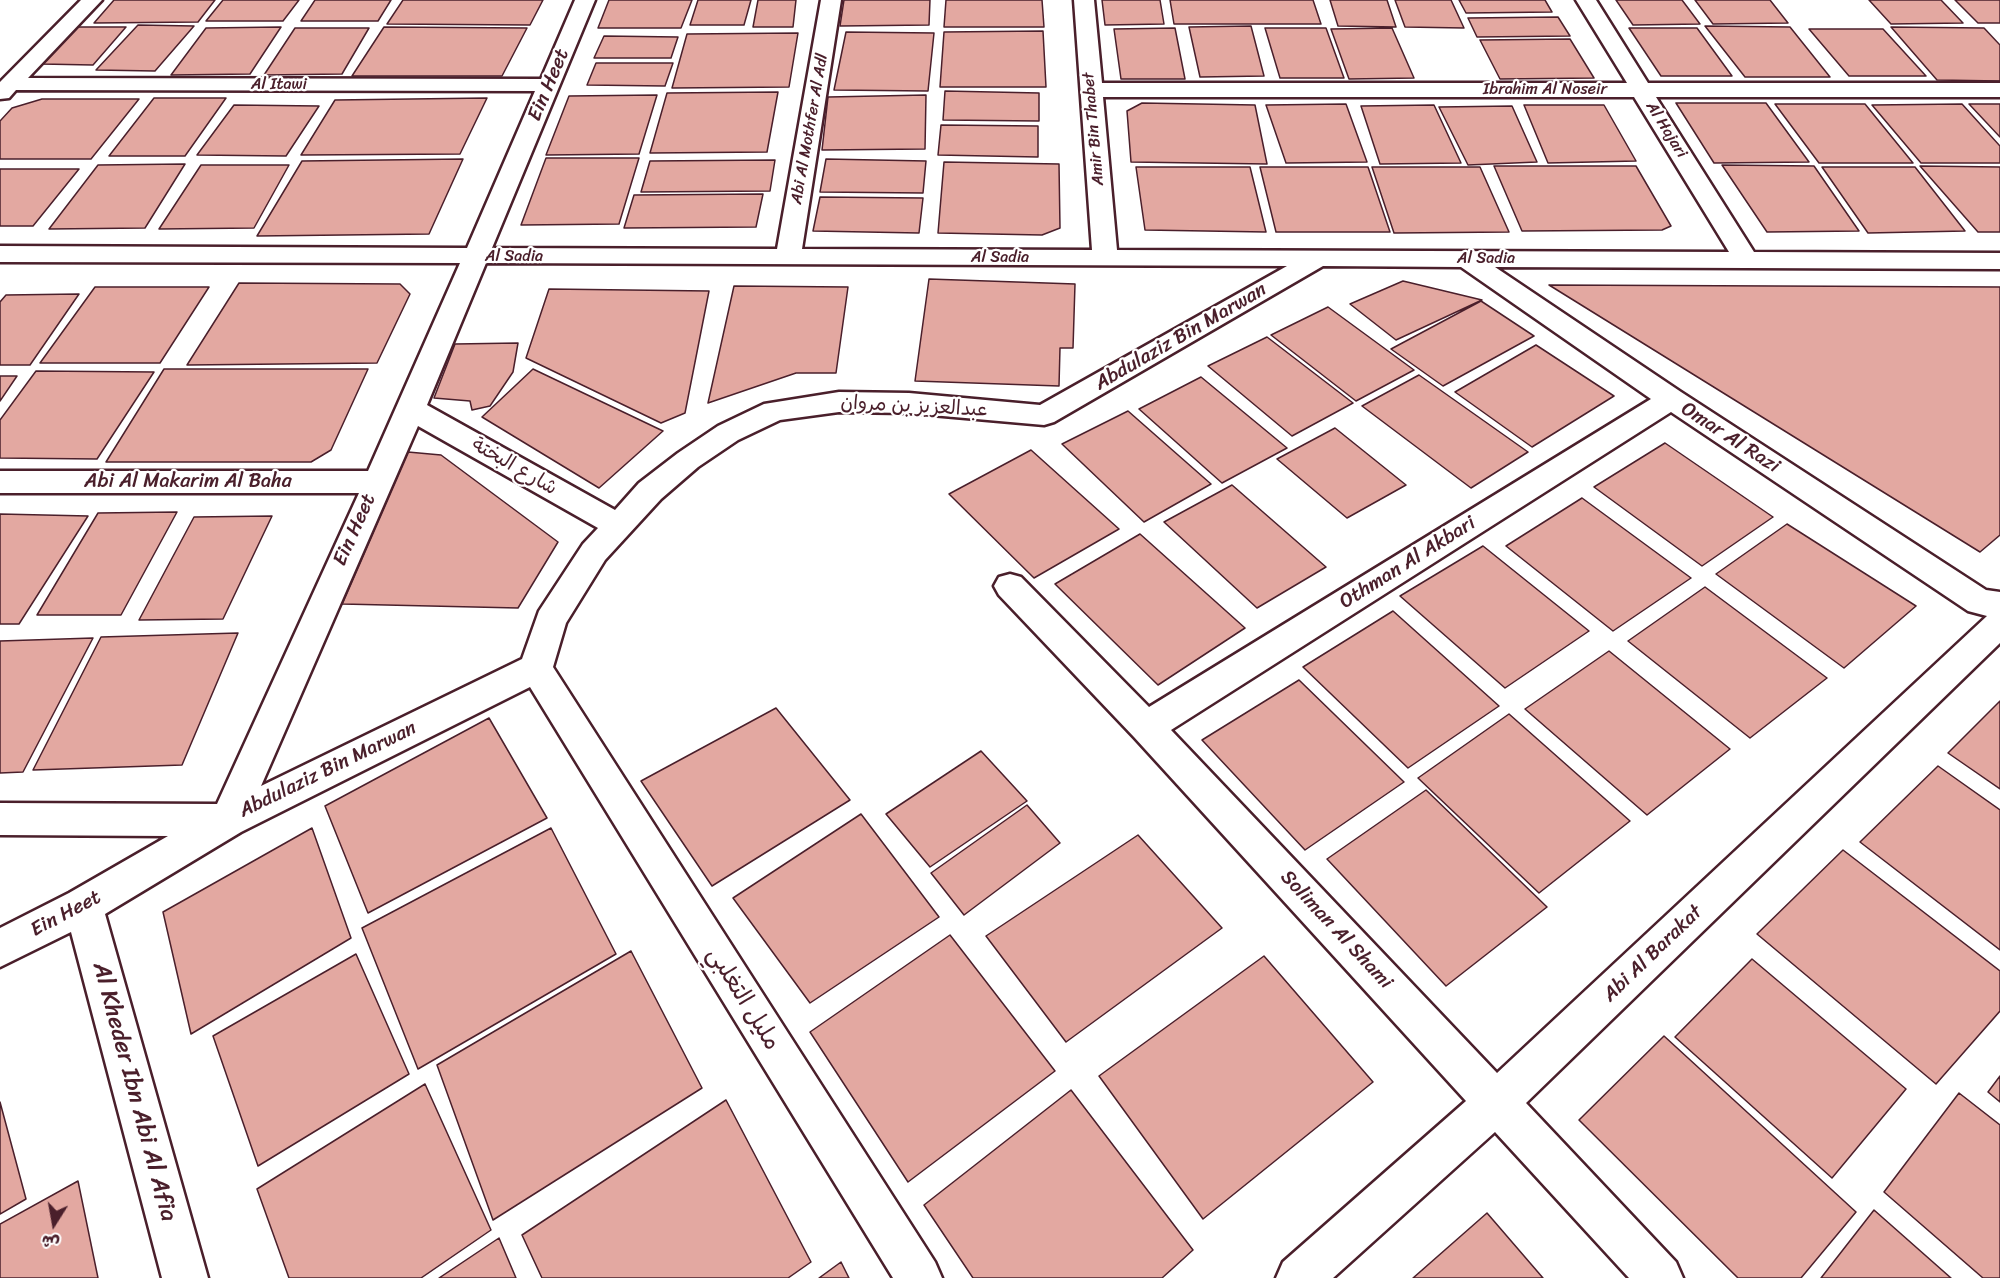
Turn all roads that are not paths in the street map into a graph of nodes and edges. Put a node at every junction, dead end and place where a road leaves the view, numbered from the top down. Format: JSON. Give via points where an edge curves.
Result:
{"nodes":[{"id":1,"x":92,"y":0,"type":"edge"},
{"id":2,"x":585,"y":0,"type":"edge"},
{"id":3,"x":831,"y":0,"type":"edge"},
{"id":4,"x":1084,"y":0,"type":"edge"},
{"id":5,"x":1586,"y":0,"type":"edge"},
{"id":6,"x":549,"y":86,"type":"junction"},
{"id":7,"x":5,"y":89,"type":"edge"},
{"id":8,"x":1090,"y":90,"type":"junction"},
{"id":9,"x":1641,"y":90,"type":"junction"},
{"id":10,"x":2000,"y":90,"type":"edge"},
{"id":11,"x":0,"y":254,"type":"edge"},
{"id":12,"x":476,"y":257,"type":"junction"},
{"id":13,"x":788,"y":258,"type":"junction"},
{"id":14,"x":1105,"y":258,"type":"junction"},
{"id":15,"x":1317,"y":259,"type":"junction"},
{"id":16,"x":1466,"y":259,"type":"junction"},
{"id":17,"x":1746,"y":260,"type":"junction"},
{"id":18,"x":2000,"y":261,"type":"edge"},
{"id":19,"x":1671,"y":399,"type":"junction"},
{"id":20,"x":411,"y":409,"type":"junction"},
{"id":21,"x":0,"y":482,"type":"edge"},
{"id":22,"x":376,"y":482,"type":"junction"},
{"id":23,"x":616,"y":525,"type":"junction"},
{"id":24,"x":1010,"y":586,"type":"dead end"},
{"id":25,"x":2000,"y":605,"type":"edge"},
{"id":26,"x":2000,"y":623,"type":"edge"},
{"id":27,"x":536,"y":668,"type":"junction"},
{"id":28,"x":1146,"y":727,"type":"junction"},
{"id":29,"x":0,"y":819,"type":"edge"},
{"id":30,"x":228,"y":820,"type":"junction"},
{"id":31,"x":83,"y":906,"type":"junction"},
{"id":32,"x":0,"y":948,"type":"edge"},
{"id":33,"x":1497,"y":1102,"type":"junction"},
{"id":34,"x":185,"y":1278,"type":"edge"},
{"id":35,"x":919,"y":1278,"type":"edge"},
{"id":36,"x":1299,"y":1278,"type":"edge"},
{"id":37,"x":1660,"y":1278,"type":"edge"}],
"edges":[{"from":1,"to":7,"type":"street"},
{"from":2,"to":6,"type":"street","name":"Ein Heet"},
{"from":3,"to":13,"type":"street","name":"Abi Al Mothfer Al Adl"},
{"from":4,"to":8,"type":"street","name":"Amir Bin Thabet"},
{"from":5,"to":9,"type":"street","name":"Al Hajari"},
{"from":6,"to":7,"type":"street","name":"Al Itawi"},
{"from":6,"to":12,"type":"street","name":"Ein Heet"},
{"from":8,"to":9,"type":"street","name":"Ibrahim Al Noseir"},
{"from":8,"to":14,"type":"street","name":"Amir Bin Thabet"},
{"from":9,"to":10,"type":"street","name":"Ibrahim Al Noseir"},
{"from":9,"to":17,"type":"street","name":"Al Hajari"},
{"from":11,"to":12,"type":"street","name":"Al Sadia"},
{"from":12,"to":13,"type":"street","name":"Al Sadia"},
{"from":12,"to":20,"type":"street","name":"Ein Heet"},
{"from":13,"to":14,"type":"street","name":"Al Sadia"},
{"from":14,"to":15,"type":"street","name":"Al Sadia"},
{"from":15,"to":16,"type":"street","name":"Al Sadia"},
{"from":15,"to":23,"type":"street","name":"Abdulaziz Bin Marwan","via":[[1044,415],[851,402],[774,411],[728,433],[688,460],[650,490]]},
{"from":16,"to":17,"type":"street","name":"Al Sadia"},
{"from":16,"to":19,"type":"street","name":"Omar Al Razi"},
{"from":17,"to":18,"type":"street","name":"Al Sadia"},
{"from":19,"to":25,"type":"street","name":"Omar Al Razi","via":[[1979,602]]},
{"from":19,"to":28,"type":"street","name":"Othman Al Akbari"},
{"from":20,"to":22,"type":"street","name":"Ein Heet"},
{"from":20,"to":23,"type":"street","name":"شارع البختة"},
{"from":21,"to":22,"type":"street","name":"Abi Al Makarim Al Baha"},
{"from":22,"to":30,"type":"street","name":"Ein Heet"},
{"from":23,"to":27,"type":"street","via":[[551,620]]},
{"from":24,"to":28,"type":"street","name":"Soliman Al Shami"},
{"from":26,"to":33,"type":"street","name":"Abi Al Barakat"},
{"from":27,"to":30,"type":"street","name":"Abdulaziz Bin Marwan"},
{"from":27,"to":35,"type":"street","name":"مليل التغلبي"},
{"from":28,"to":33,"type":"street","name":"Soliman Al Shami"},
{"from":29,"to":30,"type":"street","name":"Abdulaziz Bin Marwan"},
{"from":30,"to":31,"type":"street","name":"Ein Heet"},
{"from":31,"to":32,"type":"street","name":"Ein Heet"},
{"from":31,"to":34,"type":"street","name":"Al Kheder Ibn Abi Al Afia"},
{"from":33,"to":36,"type":"street","name":"Abi Al Barakat"},
{"from":33,"to":37,"type":"street","name":"Soliman Al Shami"}]}
